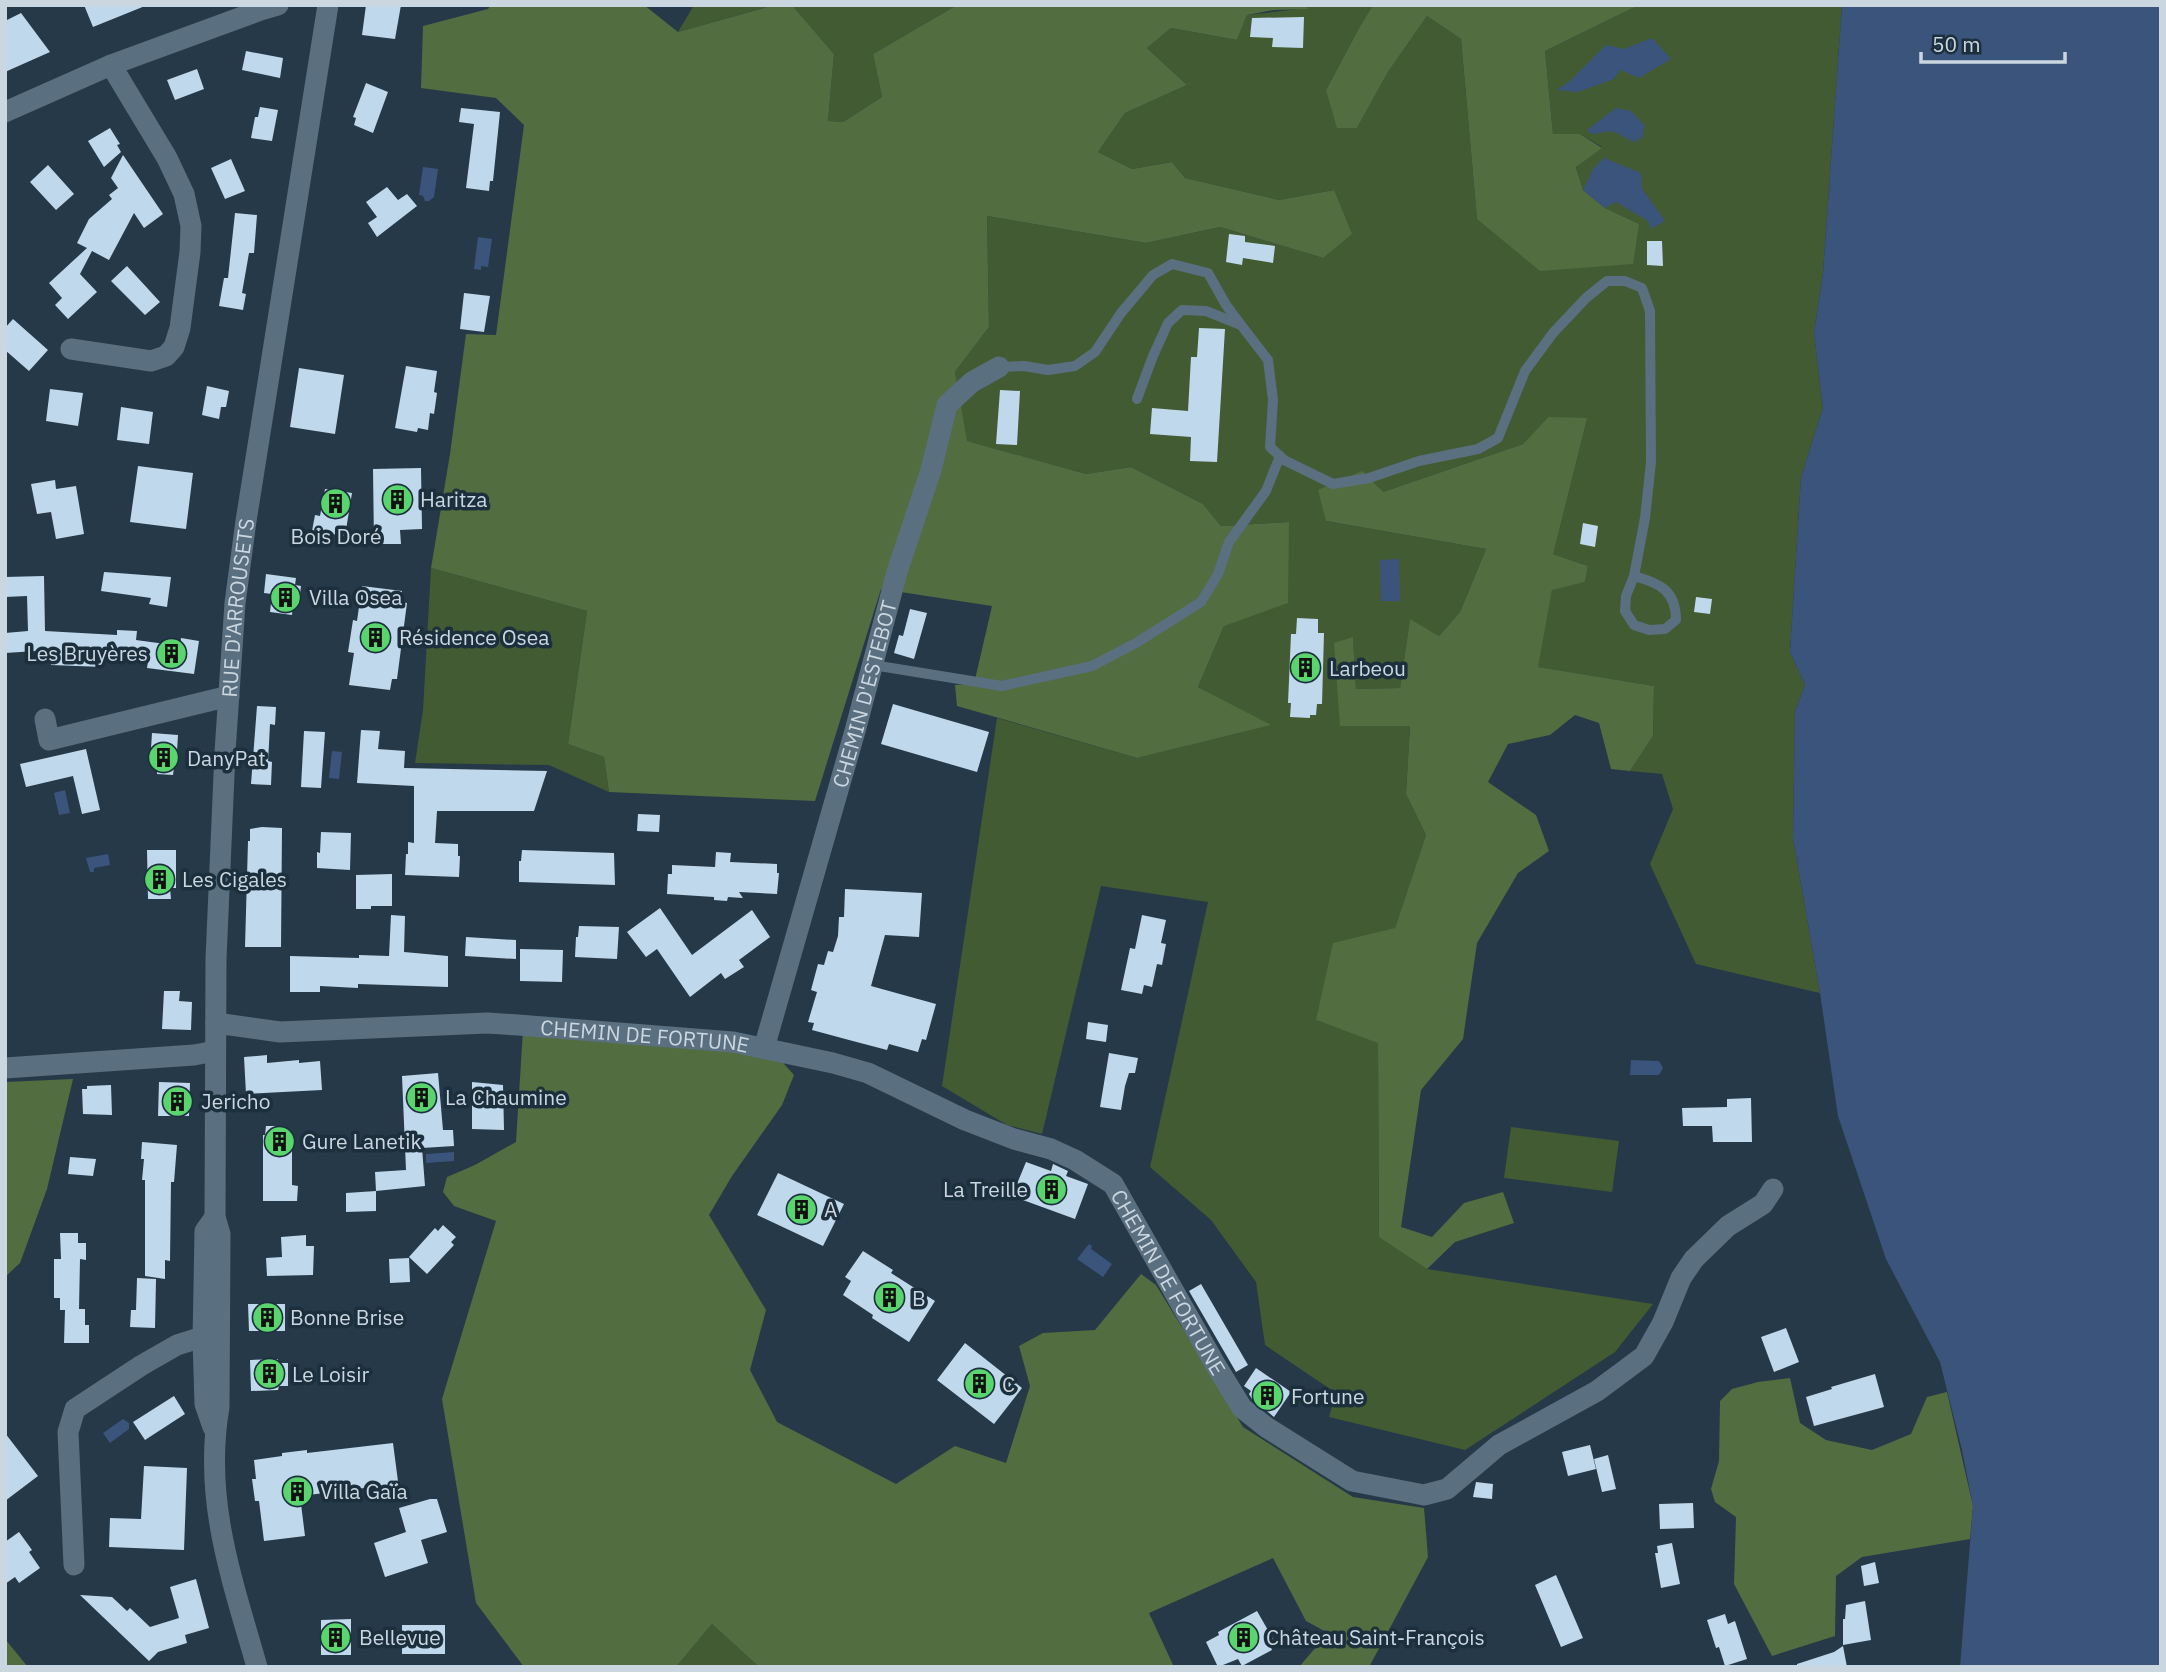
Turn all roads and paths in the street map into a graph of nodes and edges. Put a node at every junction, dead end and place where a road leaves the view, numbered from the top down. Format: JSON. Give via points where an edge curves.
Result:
{"nodes":[{"id":1,"x":278,"y":5,"type":"edge"},
{"id":2,"x":327,"y":5,"type":"edge"},
{"id":3,"x":111,"y":65,"type":"junction"},
{"id":4,"x":5,"y":112,"type":"edge"},
{"id":5,"x":1241,"y":325,"type":"junction"},
{"id":6,"x":71,"y":349,"type":"dead end"},
{"id":7,"x":999,"y":367,"type":"joint"},
{"id":8,"x":1137,"y":399,"type":"dead end"},
{"id":9,"x":1280,"y":456,"type":"junction"},
{"id":10,"x":1634,"y":576,"type":"junction"},
{"id":11,"x":873,"y":665,"type":"junction"},
{"id":12,"x":229,"y":696,"type":"junction"},
{"id":13,"x":45,"y":719,"type":"dead end"},
{"id":14,"x":216,"y":1023,"type":"junction"},
{"id":15,"x":764,"y":1048,"type":"junction"},
{"id":16,"x":215,"y":1051,"type":"junction"},
{"id":17,"x":5,"y":1068,"type":"edge"},
{"id":18,"x":1773,"y":1189,"type":"dead end"},
{"id":19,"x":211,"y":1339,"type":"junction"},
{"id":20,"x":74,"y":1565,"type":"dead end"},
{"id":21,"x":257,"y":1667,"type":"edge"}],
"edges":[{"from":1,"to":3,"type":"street"},
{"from":2,"to":12,"type":"street","name":"RUE D'ARROUSETS","via":[[246,522]]},
{"from":3,"to":4,"type":"street"},
{"from":3,"to":6,"type":"street","via":[[184,194],[191,226],[180,328],[174,347],[166,356],[151,361]]},
{"from":5,"to":7,"type":"lane","via":[[1208,273],[1172,264],[1153,275],[1095,352],[1074,366],[1048,370]]},
{"from":5,"to":8,"type":"lane","via":[[1206,311],[1182,310],[1168,323]]},
{"from":5,"to":9,"type":"lane","via":[[1268,360],[1273,400],[1270,447]]},
{"from":7,"to":11,"type":"street","name":"CHEMIN D'ESTEBOT","via":[[972,382],[947,405]]},
{"from":9,"to":10,"type":"lane","via":[[1333,484],[1478,449],[1498,438],[1525,371],[1553,332],[1606,281],[1625,281],[1642,288],[1650,311],[1651,462]]},
{"from":9,"to":11,"type":"lane","via":[[1266,491],[1230,542],[1201,602],[1092,666],[1002,686]]},
{"from":10,"to":10,"type":"lane","via":[[1657,583],[1676,606],[1676,620],[1665,629],[1634,625],[1625,611]]},
{"from":11,"to":15,"type":"street","name":"CHEMIN D'ESTEBOT"},
{"from":12,"to":13,"type":"street","via":[[49,740]]},
{"from":12,"to":14,"type":"street","name":"RUE D'ARROUSETS"},
{"from":14,"to":15,"type":"street","name":"CHEMIN DE FORTUNE","via":[[280,1032],[487,1023]]},
{"from":14,"to":16,"type":"street","name":"RUE D'ARROUSETS"},
{"from":15,"to":18,"type":"street","name":"CHEMIN DE FORTUNE","via":[[868,1073],[965,1120],[1051,1149],[1113,1184],[1242,1408],[1352,1481],[1424,1495],[1447,1489],[1499,1445],[1597,1391],[1644,1356],[1681,1278],[1695,1259],[1728,1226],[1763,1204]]},
{"from":16,"to":17,"type":"street"},
{"from":16,"to":19,"type":"street","name":"RUE D'ARROUSETS","via":[[215,1217],[220,1234]]},
{"from":19,"to":20,"type":"street","via":[[177,1345],[75,1409],[68,1432]]},
{"from":19,"to":21,"type":"street","name":"RUE D'ARROUSETS","via":[[219,1407],[216,1499],[223,1545]]}]}
